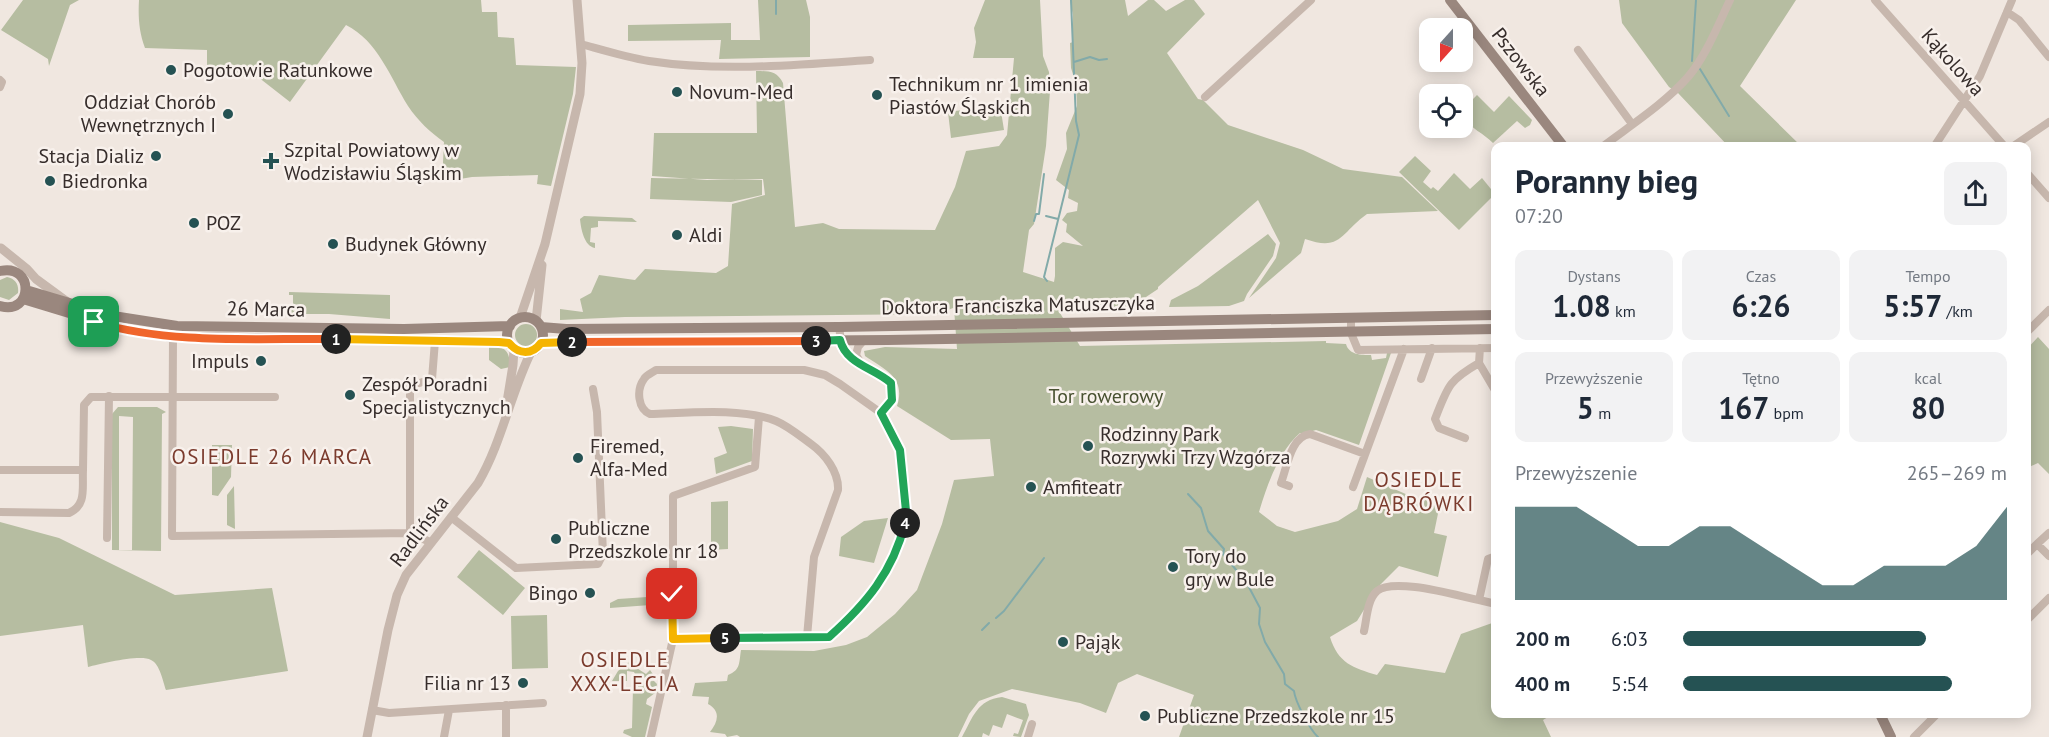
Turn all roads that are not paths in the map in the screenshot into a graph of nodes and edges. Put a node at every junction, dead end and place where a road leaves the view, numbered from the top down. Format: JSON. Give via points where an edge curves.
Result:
{"nodes":[{"id":1,"x":577,"y":0,"type":"edge"},
{"id":2,"x":1311,"y":0,"type":"edge"},
{"id":3,"x":1450,"y":0,"type":"edge"},
{"id":4,"x":1730,"y":0,"type":"edge"},
{"id":5,"x":1875,"y":0,"type":"edge"},
{"id":6,"x":2012,"y":0,"type":"edge"},
{"id":7,"x":2007,"y":12,"type":"junction"},
{"id":8,"x":581,"y":44,"type":"junction"},
{"id":9,"x":1578,"y":50,"type":"dead end"},
{"id":10,"x":2049,"y":57,"type":"edge"},
{"id":11,"x":870,"y":60,"type":"dead end"},
{"id":12,"x":1205,"y":97,"type":"dead end"},
{"id":13,"x":1966,"y":101,"type":"junction"},
{"id":14,"x":2049,"y":122,"type":"edge"},
{"id":15,"x":1632,"y":124,"type":"junction"},
{"id":16,"x":1560,"y":142,"type":"edge"},
{"id":17,"x":1609,"y":142,"type":"edge"},
{"id":18,"x":1937,"y":142,"type":"edge"},
{"id":19,"x":2001,"y":142,"type":"edge"},
{"id":20,"x":2019,"y":142,"type":"edge"},
{"id":21,"x":2031,"y":178,"type":"edge"},
{"id":22,"x":2049,"y":198,"type":"edge"},
{"id":23,"x":545,"y":244,"type":"junction"},
{"id":24,"x":0,"y":248,"type":"edge"},
{"id":25,"x":6,"y":271,"type":"edge"},
{"id":26,"x":25,"y":294,"type":"junction"},
{"id":27,"x":72,"y":304,"type":"junction"},
{"id":28,"x":0,"y":306,"type":"edge"},
{"id":29,"x":2049,"y":310,"type":"edge"},
{"id":30,"x":1491,"y":315,"type":"edge"},
{"id":31,"x":520,"y":318,"type":"junction"},
{"id":32,"x":1351,"y":319,"type":"junction"},
{"id":33,"x":539,"y":324,"type":"junction"},
{"id":34,"x":510,"y":326,"type":"junction"},
{"id":35,"x":839,"y":327,"type":"junction"},
{"id":36,"x":2031,"y":328,"type":"edge"},
{"id":37,"x":1491,"y":329,"type":"edge"},
{"id":38,"x":1351,"y":333,"type":"junction"},
{"id":39,"x":173,"y":337,"type":"junction"},
{"id":40,"x":840,"y":340,"type":"junction"},
{"id":41,"x":864,"y":340,"type":"junction"},
{"id":42,"x":435,"y":341,"type":"junction"},
{"id":43,"x":541,"y":343,"type":"junction"},
{"id":44,"x":512,"y":346,"type":"junction"},
{"id":45,"x":1432,"y":348,"type":"junction"},
{"id":46,"x":1479,"y":348,"type":"junction"},
{"id":47,"x":1491,"y":348,"type":"edge"},
{"id":48,"x":1404,"y":349,"type":"junction"},
{"id":49,"x":531,"y":352,"type":"junction"},
{"id":50,"x":1479,"y":363,"type":"junction"},
{"id":51,"x":864,"y":366,"type":"junction"},
{"id":52,"x":1421,"y":378,"type":"dead end"},
{"id":53,"x":1491,"y":383,"type":"edge"},
{"id":54,"x":593,"y":389,"type":"dead end"},
{"id":55,"x":109,"y":396,"type":"junction"},
{"id":56,"x":173,"y":397,"type":"junction"},
{"id":57,"x":275,"y":397,"type":"dead end"},
{"id":58,"x":881,"y":413,"type":"junction"},
{"id":59,"x":759,"y":417,"type":"junction"},
{"id":60,"x":503,"y":425,"type":"junction"},
{"id":61,"x":1465,"y":438,"type":"dead end"},
{"id":62,"x":1365,"y":454,"type":"junction"},
{"id":63,"x":0,"y":470,"type":"edge"},
{"id":64,"x":83,"y":470,"type":"junction"},
{"id":65,"x":1289,"y":486,"type":"dead end"},
{"id":66,"x":1353,"y":487,"type":"dead end"},
{"id":67,"x":0,"y":512,"type":"edge"},
{"id":68,"x":450,"y":517,"type":"junction"},
{"id":69,"x":410,"y":533,"type":"junction"},
{"id":70,"x":2049,"y":533,"type":"edge"},
{"id":71,"x":107,"y":538,"type":"dead end"},
{"id":72,"x":430,"y":542,"type":"junction"},
{"id":73,"x":2037,"y":544,"type":"junction"},
{"id":74,"x":2031,"y":550,"type":"edge"},
{"id":75,"x":2049,"y":556,"type":"edge"},
{"id":76,"x":1491,"y":558,"type":"edge"},
{"id":77,"x":2049,"y":598,"type":"edge"},
{"id":78,"x":1479,"y":600,"type":"junction"},
{"id":79,"x":1491,"y":603,"type":"edge"},
{"id":80,"x":2031,"y":616,"type":"edge"},
{"id":81,"x":1364,"y":631,"type":"dead end"},
{"id":82,"x":807,"y":637,"type":"junction"},
{"id":83,"x":673,"y":639,"type":"junction"},
{"id":84,"x":543,"y":703,"type":"dead end"},
{"id":85,"x":506,"y":705,"type":"junction"},
{"id":86,"x":372,"y":710,"type":"junction"},
{"id":87,"x":449,"y":710,"type":"junction"},
{"id":88,"x":1882,"y":718,"type":"edge"},
{"id":89,"x":1933,"y":718,"type":"edge"},
{"id":90,"x":1032,"y":724,"type":"dead end"},
{"id":91,"x":367,"y":737,"type":"edge"},
{"id":92,"x":444,"y":737,"type":"edge"},
{"id":93,"x":506,"y":737,"type":"edge"},
{"id":94,"x":651,"y":737,"type":"edge"},
{"id":95,"x":1028,"y":737,"type":"edge"},
{"id":96,"x":1891,"y":737,"type":"edge"},
{"id":97,"x":1914,"y":737,"type":"edge"}],
"edges":[{"from":1,"to":8,"type":"street"},
{"from":2,"to":12,"type":"street"},
{"from":3,"to":16,"type":"main road","name":"Pszowska"},
{"from":4,"to":15,"type":"street","via":[[1689,75]]},
{"from":5,"to":13,"type":"street","name":"Kąkolowa"},
{"from":6,"to":7,"type":"street"},
{"from":7,"to":10,"type":"street","via":[[2019,20]]},
{"from":7,"to":13,"type":"street"},
{"from":8,"to":11,"type":"street","via":[[648,61],[702,65],[787,66]]},
{"from":8,"to":23,"type":"street","via":[[580,94]]},
{"from":9,"to":15,"type":"street"},
{"from":13,"to":18,"type":"street"},
{"from":13,"to":19,"type":"street","name":"Kąkolowa"},
{"from":14,"to":20,"type":"street"},
{"from":15,"to":17,"type":"street"},
{"from":21,"to":22,"type":"street"},
{"from":23,"to":31,"type":"street"},
{"from":23,"to":33,"type":"street"},
{"from":24,"to":25,"type":"street"},
{"from":24,"to":27,"type":"street"},
{"from":25,"to":26,"type":"main road","via":[[22,277]]},
{"from":26,"to":27,"type":"main road","name":"26 Marca"},
{"from":26,"to":28,"type":"main road","via":[[14,306]]},
{"from":26,"to":39,"type":"main road","name":"26 Marca","via":[[118,328]]},
{"from":27,"to":34,"type":"main road","name":"26 Marca","via":[[113,316],[177,326]]},
{"from":29,"to":36,"type":"street"},
{"from":30,"to":32,"type":"main road","name":"Doktora Franciszka Matuszczyka"},
{"from":31,"to":33,"type":"main road","via":[[530,318]]},
{"from":31,"to":34,"type":"main road"},
{"from":32,"to":35,"type":"main road","name":"Doktora Franciszka Matuszczyka"},
{"from":32,"to":38,"type":"street"},
{"from":33,"to":35,"type":"main road","name":"Doktora Franciszka Matuszczyka","via":[[566,329]]},
{"from":33,"to":43,"type":"main road"},
{"from":34,"to":44,"type":"main road"},
{"from":35,"to":40,"type":"street"},
{"from":37,"to":38,"type":"main road","name":"Doktora Franciszka Matuszczyka"},
{"from":38,"to":41,"type":"main road","name":"Doktora Franciszka Matuszczyka"},
{"from":38,"to":48,"type":"street","via":[[1358,350]]},
{"from":39,"to":42,"type":"main road","name":"26 Marca"},
{"from":39,"to":56,"type":"street"},
{"from":40,"to":41,"type":"main road","name":"Doktora Franciszka Matuszczyka"},
{"from":40,"to":43,"type":"main road","name":"Doktora Franciszka Matuszczyka"},
{"from":40,"to":51,"type":"street","via":[[852,360]]},
{"from":41,"to":51,"type":"street","via":[[856,355]]},
{"from":42,"to":44,"type":"main road","name":"26 Marca"},
{"from":42,"to":69,"type":"street","via":[[432,379],[410,386]]},
{"from":43,"to":49,"type":"main road"},
{"from":44,"to":49,"type":"main road","via":[[519,352]]},
{"from":44,"to":60,"type":"street","name":"Radlińska","via":[[513,365]]},
{"from":45,"to":46,"type":"street"},
{"from":45,"to":48,"type":"street"},
{"from":45,"to":52,"type":"street"},
{"from":46,"to":47,"type":"street"},
{"from":46,"to":50,"type":"street"},
{"from":48,"to":62,"type":"street"},
{"from":49,"to":60,"type":"street","name":"Radlińska"},
{"from":50,"to":53,"type":"street"},
{"from":50,"to":61,"type":"street","via":[[1454,379],[1435,419],[1438,428]]},
{"from":51,"to":58,"type":"street","via":[[891,383],[892,400]]},
{"from":54,"to":68,"type":"street","via":[[603,554],[598,564],[516,568]]},
{"from":55,"to":56,"type":"street"},
{"from":55,"to":64,"type":"street","via":[[92,397],[84,405]]},
{"from":55,"to":71,"type":"street"},
{"from":56,"to":57,"type":"street"},
{"from":56,"to":69,"type":"street","via":[[172,536]]},
{"from":58,"to":59,"type":"street","via":[[825,375],[804,370],[656,370],[645,376],[640,386],[640,405],[650,414],[731,413]]},
{"from":58,"to":82,"type":"street","via":[[900,450],[906,518],[885,575],[847,621],[829,637]]},
{"from":59,"to":82,"type":"street","via":[[777,422],[821,450],[838,482],[814,557]]},
{"from":59,"to":83,"type":"street","via":[[755,467],[673,496]]},
{"from":60,"to":68,"type":"street","name":"Radlińska","via":[[478,483]]},
{"from":62,"to":65,"type":"street","via":[[1310,434],[1303,435],[1297,440],[1281,483]]},
{"from":62,"to":66,"type":"street"},
{"from":63,"to":64,"type":"street"},
{"from":64,"to":67,"type":"street","via":[[82,502],[77,510]]},
{"from":68,"to":72,"type":"street","name":"Radlińska"},
{"from":69,"to":72,"type":"street"},
{"from":70,"to":73,"type":"street"},
{"from":72,"to":86,"type":"street","name":"Radlińska","via":[[410,569],[398,595]]},
{"from":73,"to":74,"type":"street"},
{"from":73,"to":75,"type":"street"},
{"from":76,"to":78,"type":"street"},
{"from":77,"to":80,"type":"street"},
{"from":78,"to":79,"type":"street"},
{"from":78,"to":81,"type":"street","via":[[1404,586],[1389,587],[1378,590],[1370,601]]},
{"from":82,"to":83,"type":"street"},
{"from":83,"to":94,"type":"street"},
{"from":84,"to":85,"type":"street"},
{"from":85,"to":87,"type":"street"},
{"from":85,"to":93,"type":"street"},
{"from":86,"to":87,"type":"street"},
{"from":86,"to":91,"type":"street","name":"Radlińska"},
{"from":87,"to":92,"type":"street"},
{"from":88,"to":96,"type":"main road"},
{"from":89,"to":97,"type":"street"},
{"from":90,"to":95,"type":"street"}]}
